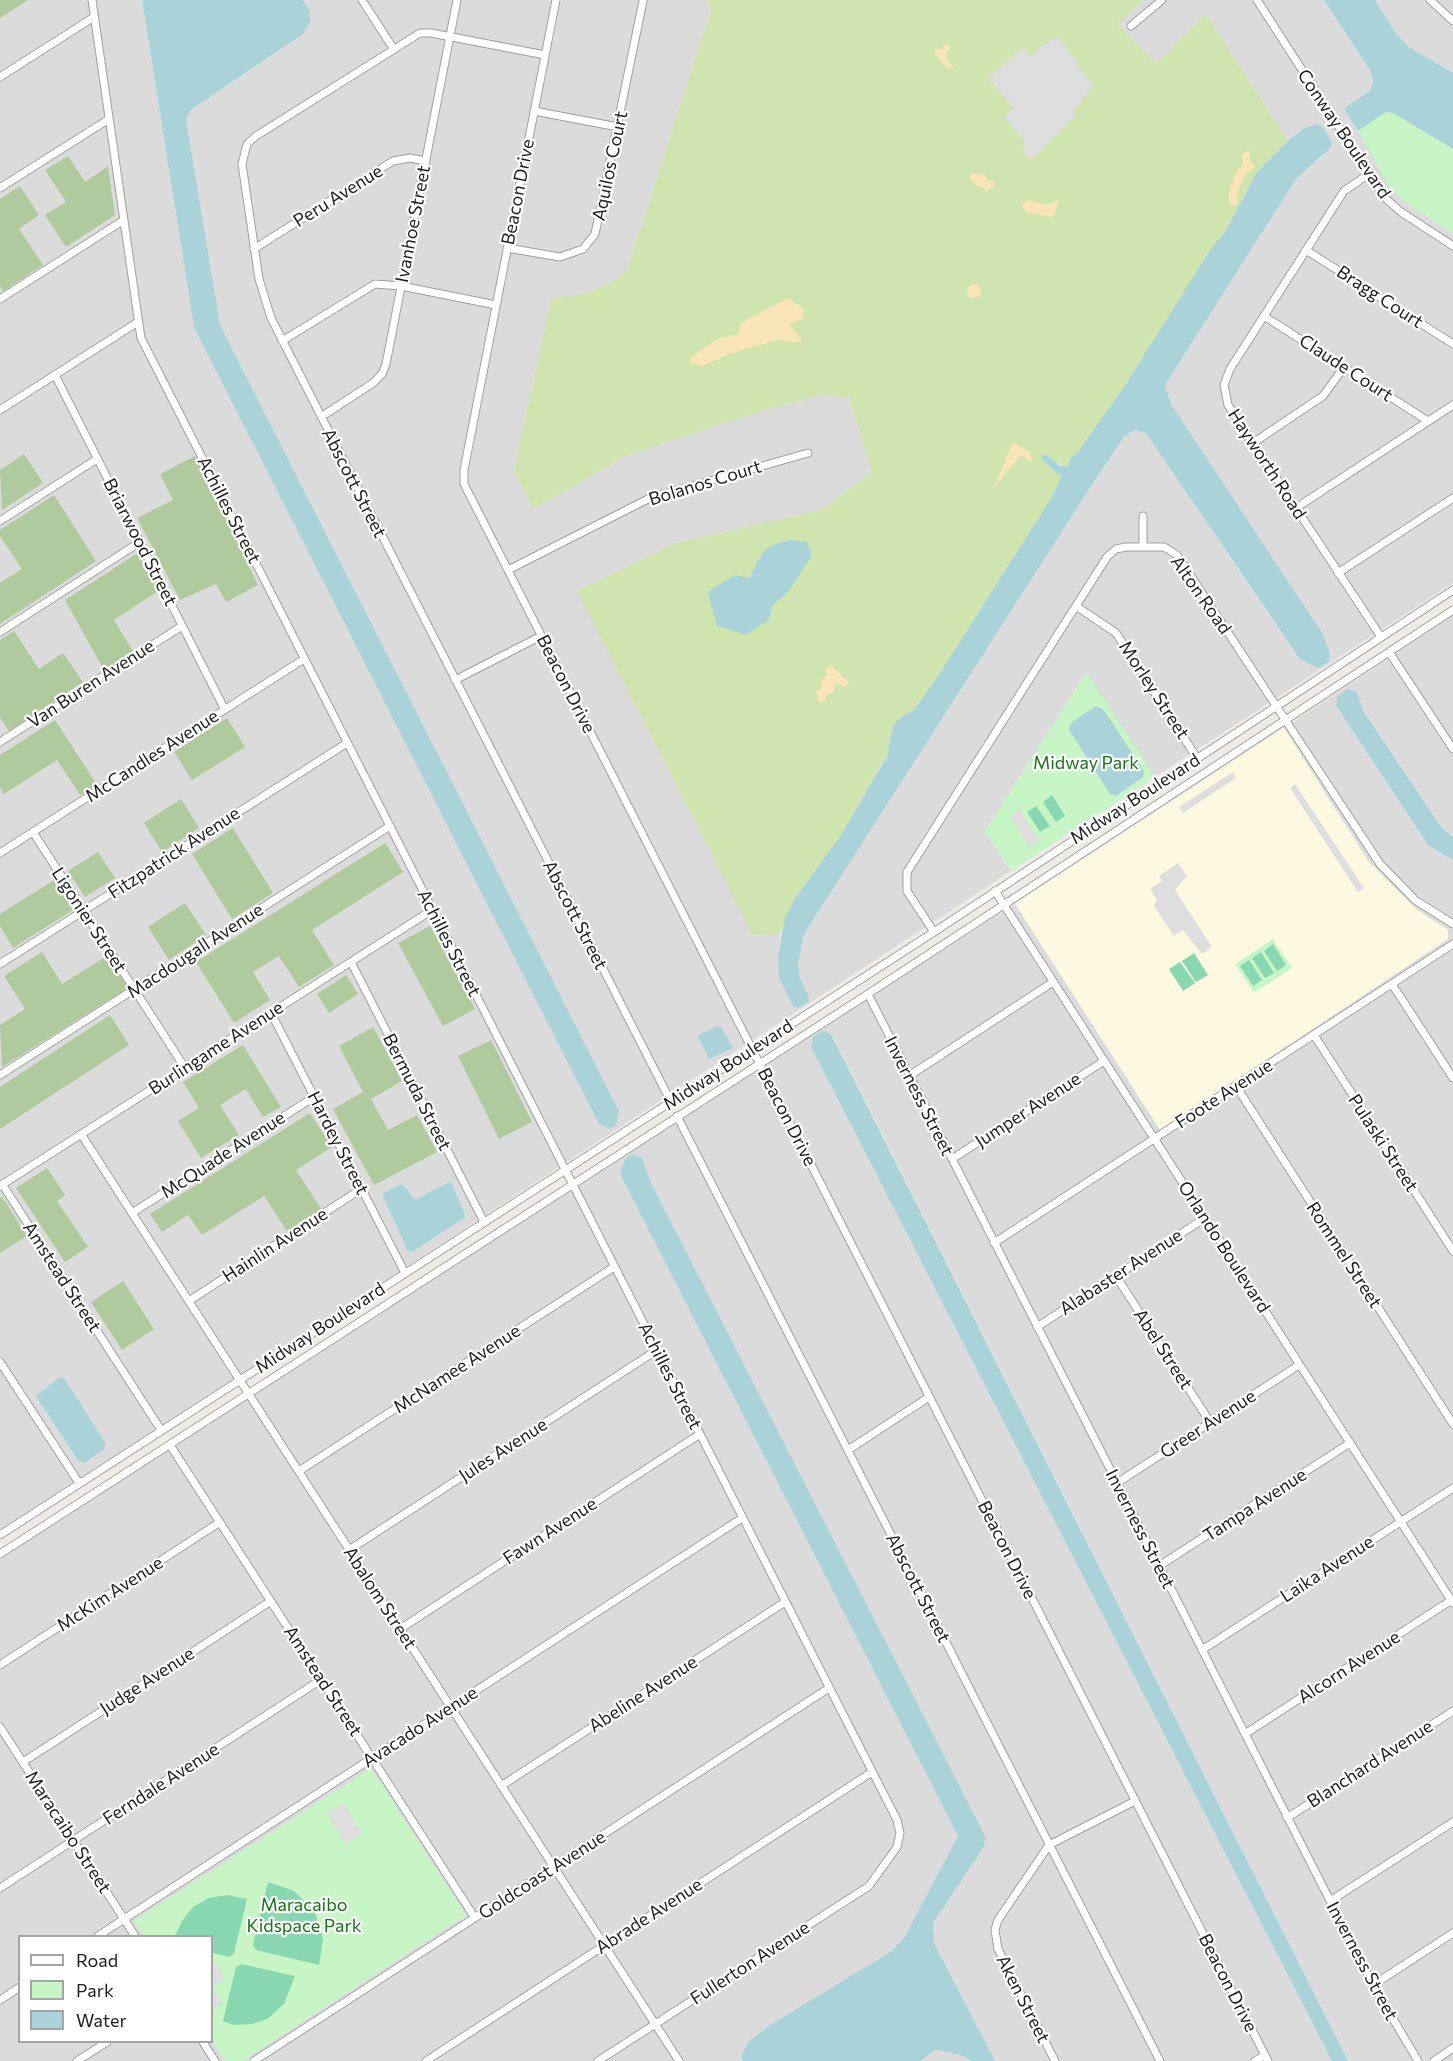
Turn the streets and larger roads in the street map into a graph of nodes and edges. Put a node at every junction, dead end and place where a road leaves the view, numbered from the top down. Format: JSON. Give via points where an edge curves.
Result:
{"nodes":[{"id":1,"x":92,"y":0,"type":"edge"},
{"id":2,"x":362,"y":0,"type":"edge"},
{"id":3,"x":457,"y":0,"type":"edge"},
{"id":4,"x":556,"y":0,"type":"edge"},
{"id":5,"x":1162,"y":0,"type":"edge"},
{"id":6,"x":1257,"y":0,"type":"edge"},
{"id":7,"x":1430,"y":0,"type":"edge"},
{"id":8,"x":643,"y":1,"type":"edge"},
{"id":9,"x":94,"y":17,"type":"junction"},
{"id":10,"x":1453,"y":21,"type":"edge"},
{"id":11,"x":1131,"y":26,"type":"dead end"},
{"id":12,"x":450,"y":37,"type":"junction"},
{"id":13,"x":393,"y":48,"type":"junction"},
{"id":14,"x":545,"y":55,"type":"junction"},
{"id":15,"x":0,"y":77,"type":"edge"},
{"id":16,"x":534,"y":111,"type":"junction"},
{"id":17,"x":109,"y":118,"type":"junction"},
{"id":18,"x":618,"y":127,"type":"junction"},
{"id":19,"x":426,"y":161,"type":"junction"},
{"id":20,"x":1369,"y":174,"type":"junction"},
{"id":21,"x":0,"y":188,"type":"edge"},
{"id":22,"x":123,"y":220,"type":"junction"},
{"id":23,"x":1453,"y":246,"type":"edge"},
{"id":24,"x":507,"y":248,"type":"junction"},
{"id":25,"x":254,"y":249,"type":"junction"},
{"id":26,"x":1306,"y":250,"type":"junction"},
{"id":27,"x":401,"y":286,"type":"junction"},
{"id":28,"x":0,"y":299,"type":"edge"},
{"id":29,"x":496,"y":305,"type":"junction"},
{"id":30,"x":1264,"y":316,"type":"junction"},
{"id":31,"x":138,"y":322,"type":"junction"},
{"id":32,"x":282,"y":341,"type":"junction"},
{"id":33,"x":1453,"y":344,"type":"edge"},
{"id":34,"x":1344,"y":367,"type":"junction"},
{"id":35,"x":55,"y":375,"type":"junction"},
{"id":36,"x":1453,"y":405,"type":"edge"},
{"id":37,"x":0,"y":410,"type":"edge"},
{"id":38,"x":321,"y":417,"type":"junction"},
{"id":39,"x":1428,"y":421,"type":"junction"},
{"id":40,"x":1253,"y":443,"type":"junction"},
{"id":41,"x":808,"y":453,"type":"dead end"},
{"id":42,"x":97,"y":459,"type":"junction"},
{"id":43,"x":1453,"y":498,"type":"edge"},
{"id":44,"x":1296,"y":508,"type":"junction"},
{"id":45,"x":1143,"y":516,"type":"dead end"},
{"id":46,"x":0,"y":521,"type":"edge"},
{"id":47,"x":140,"y":542,"type":"junction"},
{"id":48,"x":1143,"y":547,"type":"junction"},
{"id":49,"x":508,"y":570,"type":"junction"},
{"id":50,"x":1338,"y":573,"type":"junction"},
{"id":51,"x":1453,"y":590,"type":"edge"},
{"id":52,"x":1076,"y":606,"type":"junction"},
{"id":53,"x":1453,"y":610,"type":"edge"},
{"id":54,"x":182,"y":626,"type":"junction"},
{"id":55,"x":0,"y":632,"type":"edge"},
{"id":56,"x":541,"y":636,"type":"junction"},
{"id":57,"x":1381,"y":637,"type":"junction"},
{"id":58,"x":1389,"y":652,"type":"junction"},
{"id":59,"x":304,"y":659,"type":"junction"},
{"id":60,"x":455,"y":680,"type":"junction"},
{"id":61,"x":1276,"y":706,"type":"junction"},
{"id":62,"x":225,"y":710,"type":"junction"},
{"id":63,"x":1285,"y":719,"type":"junction"},
{"id":64,"x":0,"y":742,"type":"edge"},
{"id":65,"x":347,"y":743,"type":"junction"},
{"id":66,"x":1453,"y":749,"type":"edge"},
{"id":67,"x":1197,"y":758,"type":"junction"},
{"id":68,"x":390,"y":826,"type":"junction"},
{"id":69,"x":33,"y":832,"type":"junction"},
{"id":70,"x":0,"y":853,"type":"edge"},
{"id":71,"x":995,"y":891,"type":"junction"},
{"id":72,"x":1003,"y":905,"type":"junction"},
{"id":73,"x":432,"y":910,"type":"junction"},
{"id":74,"x":83,"y":911,"type":"junction"},
{"id":75,"x":1453,"y":924,"type":"edge"},
{"id":76,"x":934,"y":932,"type":"junction"},
{"id":77,"x":1453,"y":944,"type":"edge"},
{"id":78,"x":351,"y":962,"type":"junction"},
{"id":79,"x":0,"y":964,"type":"edge"},
{"id":80,"x":1053,"y":982,"type":"junction"},
{"id":81,"x":1392,"y":984,"type":"junction"},
{"id":82,"x":134,"y":990,"type":"junction"},
{"id":83,"x":868,"y":994,"type":"junction"},
{"id":84,"x":272,"y":1013,"type":"junction"},
{"id":85,"x":1314,"y":1035,"type":"junction"},
{"id":86,"x":752,"y":1050,"type":"junction"},
{"id":87,"x":1104,"y":1061,"type":"junction"},
{"id":88,"x":759,"y":1063,"type":"junction"},
{"id":89,"x":185,"y":1068,"type":"junction"},
{"id":90,"x":0,"y":1075,"type":"edge"},
{"id":91,"x":909,"y":1076,"type":"junction"},
{"id":92,"x":1453,"y":1078,"type":"edge"},
{"id":93,"x":1236,"y":1086,"type":"junction"},
{"id":94,"x":314,"y":1096,"type":"junction"},
{"id":95,"x":671,"y":1102,"type":"junction"},
{"id":96,"x":677,"y":1116,"type":"junction"},
{"id":97,"x":81,"y":1134,"type":"junction"},
{"id":98,"x":1154,"y":1139,"type":"junction"},
{"id":99,"x":952,"y":1159,"type":"junction"},
{"id":100,"x":565,"y":1170,"type":"junction"},
{"id":101,"x":572,"y":1183,"type":"junction"},
{"id":102,"x":1,"y":1185,"type":"edge"},
{"id":103,"x":362,"y":1189,"type":"junction"},
{"id":104,"x":132,"y":1213,"type":"junction"},
{"id":105,"x":1205,"y":1218,"type":"junction"},
{"id":106,"x":484,"y":1222,"type":"junction"},
{"id":107,"x":994,"y":1243,"type":"junction"},
{"id":108,"x":1453,"y":1251,"type":"edge"},
{"id":109,"x":614,"y":1267,"type":"junction"},
{"id":110,"x":405,"y":1273,"type":"junction"},
{"id":111,"x":1116,"y":1276,"type":"junction"},
{"id":112,"x":189,"y":1301,"type":"junction"},
{"id":113,"x":1037,"y":1327,"type":"junction"},
{"id":114,"x":657,"y":1350,"type":"junction"},
{"id":115,"x":0,"y":1362,"type":"edge"},
{"id":116,"x":1299,"y":1365,"type":"junction"},
{"id":117,"x":239,"y":1379,"type":"junction"},
{"id":118,"x":249,"y":1394,"type":"junction"},
{"id":119,"x":929,"y":1397,"type":"junction"},
{"id":120,"x":1210,"y":1422,"type":"junction"},
{"id":121,"x":1453,"y":1424,"type":"edge"},
{"id":122,"x":161,"y":1430,"type":"junction"},
{"id":123,"x":700,"y":1434,"type":"junction"},
{"id":124,"x":1350,"y":1443,"type":"junction"},
{"id":125,"x":170,"y":1445,"type":"junction"},
{"id":126,"x":848,"y":1450,"type":"junction"},
{"id":127,"x":299,"y":1471,"type":"junction"},
{"id":128,"x":1117,"y":1483,"type":"junction"},
{"id":129,"x":79,"y":1484,"type":"junction"},
{"id":130,"x":1453,"y":1488,"type":"edge"},
{"id":131,"x":742,"y":1518,"type":"junction"},
{"id":132,"x":220,"y":1522,"type":"junction"},
{"id":133,"x":1401,"y":1522,"type":"junction"},
{"id":134,"x":0,"y":1534,"type":"edge"},
{"id":135,"x":349,"y":1550,"type":"junction"},
{"id":136,"x":0,"y":1554,"type":"edge"},
{"id":137,"x":1159,"y":1566,"type":"junction"},
{"id":138,"x":271,"y":1601,"type":"junction"},
{"id":139,"x":1452,"y":1601,"type":"edge"},
{"id":140,"x":785,"y":1602,"type":"junction"},
{"id":141,"x":400,"y":1629,"type":"junction"},
{"id":142,"x":1202,"y":1650,"type":"junction"},
{"id":143,"x":0,"y":1665,"type":"edge"},
{"id":144,"x":322,"y":1679,"type":"junction"},
{"id":145,"x":829,"y":1688,"type":"junction"},
{"id":146,"x":451,"y":1707,"type":"junction"},
{"id":147,"x":1453,"y":1711,"type":"edge"},
{"id":148,"x":0,"y":1727,"type":"edge"},
{"id":149,"x":1245,"y":1734,"type":"junction"},
{"id":150,"x":372,"y":1758,"type":"junction"},
{"id":151,"x":22,"y":1762,"type":"junction"},
{"id":152,"x":872,"y":1772,"type":"junction"},
{"id":153,"x":501,"y":1786,"type":"junction"},
{"id":154,"x":1135,"y":1801,"type":"junction"},
{"id":155,"x":1287,"y":1818,"type":"junction"},
{"id":156,"x":1453,"y":1822,"type":"edge"},
{"id":157,"x":73,"y":1841,"type":"junction"},
{"id":158,"x":1049,"y":1845,"type":"junction"},
{"id":159,"x":892,"y":1854,"type":"joint"},
{"id":160,"x":554,"y":1867,"type":"junction"},
{"id":161,"x":0,"y":1888,"type":"edge"},
{"id":162,"x":1330,"y":1901,"type":"junction"},
{"id":163,"x":475,"y":1918,"type":"junction"},
{"id":164,"x":124,"y":1919,"type":"junction"},
{"id":165,"x":1453,"y":1934,"type":"edge"},
{"id":166,"x":100,"y":1935,"type":"edge"},
{"id":167,"x":134,"y":1935,"type":"edge"},
{"id":168,"x":604,"y":1946,"type":"junction"},
{"id":169,"x":1373,"y":1985,"type":"junction"},
{"id":170,"x":18,"y":1988,"type":"edge"},
{"id":171,"x":0,"y":2000,"type":"edge"},
{"id":172,"x":655,"y":2024,"type":"junction"},
{"id":173,"x":105,"y":2043,"type":"edge"},
{"id":174,"x":204,"y":2043,"type":"edge"},
{"id":175,"x":1453,"y":2048,"type":"edge"},
{"id":176,"x":1266,"y":2058,"type":"edge"},
{"id":177,"x":76,"y":2061,"type":"edge"},
{"id":178,"x":215,"y":2061,"type":"edge"},
{"id":179,"x":254,"y":2061,"type":"edge"},
{"id":180,"x":426,"y":2061,"type":"edge"},
{"id":181,"x":598,"y":2061,"type":"edge"},
{"id":182,"x":679,"y":2061,"type":"edge"},
{"id":183,"x":1055,"y":2061,"type":"edge"},
{"id":184,"x":1160,"y":2061,"type":"edge"},
{"id":185,"x":1255,"y":2061,"type":"edge"},
{"id":186,"x":1418,"y":2061,"type":"edge"},
{"id":187,"x":1434,"y":2061,"type":"edge"}],
"edges":[{"from":1,"to":9,"type":"street","name":"Achilles Street"},
{"from":2,"to":13,"type":"street"},
{"from":3,"to":12,"type":"street","name":"Ivanhoe Street"},
{"from":4,"to":14,"type":"street","name":"Beacon Drive"},
{"from":5,"to":11,"type":"street"},
{"from":6,"to":20,"type":"street","name":"Conway Boulevard"},
{"from":7,"to":10,"type":"street"},
{"from":8,"to":18,"type":"street","name":"Aquilos Court"},
{"from":9,"to":15,"type":"street"},
{"from":9,"to":17,"type":"street","name":"Achilles Street"},
{"from":12,"to":13,"type":"street","name":"Abscott Street","via":[[420,33]]},
{"from":12,"to":14,"type":"street","name":"Abscott Street"},
{"from":12,"to":19,"type":"street","name":"Ivanhoe Street"},
{"from":13,"to":25,"type":"street","name":"Abscott Street","via":[[247,144],[242,164]]},
{"from":14,"to":16,"type":"street","name":"Beacon Drive"},
{"from":16,"to":18,"type":"street"},
{"from":16,"to":24,"type":"street","name":"Beacon Drive"},
{"from":17,"to":21,"type":"street"},
{"from":17,"to":22,"type":"street","name":"Achilles Street"},
{"from":18,"to":24,"type":"street","name":"Aquilos Court","via":[[599,224],[589,243],[576,253],[560,257]]},
{"from":19,"to":25,"type":"street","name":"Peru Avenue","via":[[393,161]]},
{"from":19,"to":27,"type":"street","name":"Ivanhoe Street"},
{"from":20,"to":23,"type":"street","name":"Conway Boulevard","via":[[1392,205]]},
{"from":20,"to":26,"type":"street","name":"Hayworth Road","via":[[1344,191]]},
{"from":22,"to":28,"type":"street"},
{"from":22,"to":31,"type":"street","name":"Achilles Street"},
{"from":24,"to":29,"type":"street","name":"Beacon Drive"},
{"from":25,"to":32,"type":"street","name":"Abscott Street","via":[[263,299]]},
{"from":26,"to":30,"type":"street","name":"Hayworth Road"},
{"from":26,"to":33,"type":"street","name":"Bragg Court"},
{"from":27,"to":29,"type":"street"},
{"from":27,"to":32,"type":"street","via":[[368,287]]},
{"from":27,"to":38,"type":"street","name":"Ivanhoe Street","via":[[382,374]]},
{"from":29,"to":49,"type":"street","name":"Beacon Drive","via":[[464,484]]},
{"from":30,"to":34,"type":"street","name":"Claude Court"},
{"from":30,"to":40,"type":"street","name":"Hayworth Road","via":[[1224,385],[1228,405]]},
{"from":31,"to":35,"type":"street"},
{"from":31,"to":59,"type":"street","name":"Achilles Street","via":[[141,338]]},
{"from":32,"to":38,"type":"street","name":"Abscott Street"},
{"from":34,"to":39,"type":"street","name":"Claude Court"},
{"from":34,"to":40,"type":"street","via":[[1323,396]]},
{"from":35,"to":37,"type":"street"},
{"from":35,"to":42,"type":"street","name":"Briarwood Street"},
{"from":36,"to":39,"type":"street"},
{"from":38,"to":60,"type":"street","name":"Abscott Street"},
{"from":39,"to":44,"type":"street"},
{"from":40,"to":44,"type":"street","name":"Hayworth Road"},
{"from":41,"to":49,"type":"street","name":"Bolanos Court","via":[[650,498]]},
{"from":42,"to":46,"type":"street"},
{"from":42,"to":47,"type":"street","name":"Briarwood Street"},
{"from":43,"to":50,"type":"street"},
{"from":44,"to":50,"type":"street","name":"Hayworth Road"},
{"from":45,"to":48,"type":"street"},
{"from":47,"to":54,"type":"street","name":"Briarwood Street"},
{"from":47,"to":55,"type":"street"},
{"from":48,"to":52,"type":"street","name":"Alton Road","via":[[1126,547],[1112,553]]},
{"from":48,"to":61,"type":"street","name":"Alton Road","via":[[1164,547],[1177,555]]},
{"from":49,"to":56,"type":"street","name":"Beacon Drive"},
{"from":50,"to":57,"type":"street","name":"Hayworth Road"},
{"from":51,"to":57,"type":"street","name":"Midway Boulevard"},
{"from":52,"to":67,"type":"street","name":"Morley Street","via":[[1116,633]]},
{"from":52,"to":76,"type":"street","name":"Alton Road","via":[[907,872],[907,891]]},
{"from":53,"to":58,"type":"street","name":"Midway Boulevard"},
{"from":54,"to":62,"type":"street","name":"Briarwood Street"},
{"from":54,"to":64,"type":"street","name":"Van Buren Avenue"},
{"from":56,"to":60,"type":"street"},
{"from":56,"to":86,"type":"street","name":"Beacon Drive"},
{"from":57,"to":61,"type":"street","name":"Midway Boulevard"},
{"from":58,"to":63,"type":"street","name":"Midway Boulevard"},
{"from":58,"to":66,"type":"street"},
{"from":59,"to":62,"type":"street","name":"McCandles Avenue"},
{"from":59,"to":65,"type":"street","name":"Achilles Street"},
{"from":60,"to":95,"type":"street","name":"Abscott Street"},
{"from":61,"to":63,"type":"street","name":"Alton Road"},
{"from":61,"to":67,"type":"street","name":"Midway Boulevard"},
{"from":62,"to":69,"type":"street","name":"McCandles Avenue"},
{"from":63,"to":72,"type":"street","name":"Midway Boulevard"},
{"from":63,"to":75,"type":"street","name":"Alton Road","via":[[1389,874],[1415,900]]},
{"from":65,"to":68,"type":"street","name":"Achilles Street"},
{"from":65,"to":74,"type":"street","name":"Fitzpatrick Avenue"},
{"from":67,"to":71,"type":"street","name":"Midway Boulevard"},
{"from":68,"to":73,"type":"street","name":"Achilles Street"},
{"from":68,"to":82,"type":"street","name":"Macdougall Avenue"},
{"from":69,"to":70,"type":"street","name":"McCandles Avenue"},
{"from":69,"to":74,"type":"street","name":"Ligonier Street"},
{"from":71,"to":72,"type":"street","name":"Orlando Boulevard"},
{"from":71,"to":76,"type":"street","name":"Midway Boulevard"},
{"from":72,"to":80,"type":"street","name":"Orlando Boulevard"},
{"from":72,"to":83,"type":"street","name":"Midway Boulevard"},
{"from":73,"to":78,"type":"street","name":"Burlingame Avenue"},
{"from":73,"to":100,"type":"street","name":"Achilles Street"},
{"from":74,"to":79,"type":"street","name":"Fitzpatrick Avenue"},
{"from":74,"to":82,"type":"street","name":"Ligonier Street"},
{"from":76,"to":86,"type":"street","name":"Midway Boulevard"},
{"from":77,"to":81,"type":"street","name":"Foote Avenue"},
{"from":78,"to":84,"type":"street","name":"Burlingame Avenue"},
{"from":78,"to":106,"type":"street","name":"Bermuda Street"},
{"from":80,"to":87,"type":"street","name":"Orlando Boulevard"},
{"from":80,"to":91,"type":"street"},
{"from":81,"to":85,"type":"street","name":"Foote Avenue"},
{"from":81,"to":92,"type":"street"},
{"from":82,"to":89,"type":"street","name":"Ligonier Street"},
{"from":82,"to":90,"type":"street","name":"Macdougall Avenue"},
{"from":83,"to":88,"type":"street","name":"Midway Boulevard"},
{"from":83,"to":91,"type":"street","name":"Inverness Street"},
{"from":84,"to":89,"type":"street","name":"Burlingame Avenue"},
{"from":84,"to":94,"type":"street","name":"Hardey Street"},
{"from":85,"to":93,"type":"street","name":"Foote Avenue"},
{"from":85,"to":108,"type":"street","name":"Pulaski Street"},
{"from":86,"to":88,"type":"street","name":"Beacon Drive"},
{"from":86,"to":95,"type":"street","name":"Midway Boulevard"},
{"from":87,"to":98,"type":"street","name":"Orlando Boulevard"},
{"from":87,"to":99,"type":"street","name":"Jumper Avenue"},
{"from":88,"to":96,"type":"street","name":"Midway Boulevard"},
{"from":88,"to":119,"type":"street","name":"Beacon Drive"},
{"from":89,"to":97,"type":"street","name":"Burlingame Avenue"},
{"from":91,"to":99,"type":"street","name":"Inverness Street"},
{"from":93,"to":98,"type":"street","name":"Foote Avenue"},
{"from":93,"to":121,"type":"street","name":"Rommel Street"},
{"from":94,"to":103,"type":"street","name":"Hardey Street"},
{"from":94,"to":104,"type":"street","name":"McQuade Avenue"},
{"from":95,"to":100,"type":"street","name":"Midway Boulevard"},
{"from":96,"to":101,"type":"street","name":"Midway Boulevard"},
{"from":96,"to":126,"type":"street","name":"Abscott Street"},
{"from":97,"to":102,"type":"street","name":"Burlingame Avenue"},
{"from":97,"to":104,"type":"street","name":"Abalom Street"},
{"from":98,"to":105,"type":"street","name":"Orlando Boulevard"},
{"from":98,"to":107,"type":"street","name":"Foote Avenue"},
{"from":99,"to":107,"type":"street","name":"Inverness Street"},
{"from":100,"to":101,"type":"street","name":"Achilles Street"},
{"from":100,"to":106,"type":"street","name":"Midway Boulevard"},
{"from":101,"to":109,"type":"street","name":"Achilles Street"},
{"from":101,"to":118,"type":"street","name":"Midway Boulevard"},
{"from":102,"to":122,"type":"street","name":"Amstead Street"},
{"from":103,"to":110,"type":"street","name":"Hardey Street"},
{"from":103,"to":112,"type":"street","name":"Hainlin Avenue"},
{"from":104,"to":112,"type":"street","name":"Abalom Street"},
{"from":105,"to":111,"type":"street","name":"Alabaster Avenue"},
{"from":105,"to":116,"type":"street","name":"Orlando Boulevard"},
{"from":106,"to":110,"type":"street","name":"Midway Boulevard"},
{"from":107,"to":113,"type":"street","name":"Inverness Street"},
{"from":109,"to":114,"type":"street","name":"Achilles Street"},
{"from":109,"to":127,"type":"street","name":"McNamee Avenue"},
{"from":110,"to":117,"type":"street","name":"Midway Boulevard"},
{"from":111,"to":113,"type":"street","name":"Alabaster Avenue"},
{"from":111,"to":120,"type":"street","name":"Abel Street"},
{"from":112,"to":117,"type":"street","name":"Abalom Street"},
{"from":113,"to":128,"type":"street","name":"Inverness Street"},
{"from":114,"to":123,"type":"street","name":"Achilles Street"},
{"from":114,"to":135,"type":"street","name":"Jules Avenue"},
{"from":115,"to":129,"type":"street"},
{"from":116,"to":120,"type":"street","name":"Greer Avenue"},
{"from":116,"to":124,"type":"street","name":"Orlando Boulevard"},
{"from":117,"to":118,"type":"street","name":"Abalom Street"},
{"from":117,"to":122,"type":"street","name":"Midway Boulevard"},
{"from":118,"to":125,"type":"street","name":"Midway Boulevard"},
{"from":118,"to":127,"type":"street","name":"Abalom Street"},
{"from":119,"to":126,"type":"street"},
{"from":119,"to":154,"type":"street","name":"Beacon Drive"},
{"from":120,"to":128,"type":"street","name":"Greer Avenue"},
{"from":122,"to":129,"type":"street","name":"Midway Boulevard"},
{"from":123,"to":131,"type":"street","name":"Achilles Street"},
{"from":123,"to":141,"type":"street","name":"Fawn Avenue"},
{"from":124,"to":133,"type":"street","name":"Orlando Boulevard"},
{"from":124,"to":137,"type":"street","name":"Tampa Avenue"},
{"from":125,"to":132,"type":"street","name":"Amstead Street"},
{"from":125,"to":136,"type":"street","name":"Midway Boulevard"},
{"from":126,"to":158,"type":"street","name":"Abscott Street"},
{"from":127,"to":135,"type":"street","name":"Abalom Street"},
{"from":128,"to":137,"type":"street","name":"Inverness Street"},
{"from":129,"to":134,"type":"street","name":"Midway Boulevard"},
{"from":130,"to":133,"type":"street","name":"Laika Avenue"},
{"from":131,"to":140,"type":"street","name":"Achilles Street"},
{"from":131,"to":146,"type":"street","name":"Avacado Avenue"},
{"from":132,"to":138,"type":"street","name":"Amstead Street"},
{"from":132,"to":143,"type":"street","name":"McKim Avenue"},
{"from":133,"to":139,"type":"street","name":"Orlando Boulevard"},
{"from":133,"to":142,"type":"street","name":"Laika Avenue"},
{"from":135,"to":141,"type":"street","name":"Abalom Street"},
{"from":137,"to":142,"type":"street","name":"Inverness Street"},
{"from":138,"to":144,"type":"street","name":"Amstead Street"},
{"from":138,"to":151,"type":"street","name":"Judge Avenue"},
{"from":139,"to":149,"type":"street","name":"Alcorn Avenue"},
{"from":140,"to":145,"type":"street","name":"Achilles Street"},
{"from":140,"to":153,"type":"street","name":"Abeline Avenue"},
{"from":141,"to":146,"type":"street","name":"Abalom Street"},
{"from":142,"to":149,"type":"street","name":"Inverness Street"},
{"from":144,"to":150,"type":"street","name":"Amstead Street"},
{"from":144,"to":157,"type":"street","name":"Ferndale Avenue"},
{"from":145,"to":152,"type":"street","name":"Achilles Street"},
{"from":145,"to":160,"type":"street","name":"Goldcoast Avenue"},
{"from":146,"to":150,"type":"street","name":"Avacado Avenue"},
{"from":146,"to":153,"type":"street","name":"Abalom Street"},
{"from":147,"to":155,"type":"street","name":"Blanchard Avenue"},
{"from":148,"to":151,"type":"street","name":"Maracaibo Street"},
{"from":149,"to":155,"type":"street","name":"Inverness Street"},
{"from":150,"to":163,"type":"street","name":"Amstead Street"},
{"from":150,"to":164,"type":"street","name":"Avacado Avenue"},
{"from":151,"to":157,"type":"street","name":"Maracaibo Street"},
{"from":152,"to":159,"type":"street","name":"Achilles Street","via":[[897,1820],[900,1833]]},
{"from":152,"to":168,"type":"street","name":"Abrade Avenue"},
{"from":153,"to":160,"type":"street","name":"Abalom Street"},
{"from":154,"to":158,"type":"street"},
{"from":154,"to":176,"type":"street","name":"Beacon Drive"},
{"from":155,"to":162,"type":"street","name":"Inverness Street"},
{"from":156,"to":162,"type":"street"},
{"from":157,"to":161,"type":"street","name":"Ferndale Avenue"},
{"from":157,"to":164,"type":"street","name":"Maracaibo Street"},
{"from":158,"to":183,"type":"street","name":"Aken Street","via":[[998,1920],[995,1940]]},
{"from":158,"to":184,"type":"street","name":"Abscott Street"},
{"from":159,"to":172,"type":"street","name":"Fullerton Avenue","via":[[869,1886]]},
{"from":160,"to":163,"type":"street","name":"Goldcoast Avenue"},
{"from":160,"to":168,"type":"street","name":"Abalom Street"},
{"from":162,"to":169,"type":"street","name":"Inverness Street"},
{"from":163,"to":179,"type":"street","name":"Goldcoast Avenue"},
{"from":164,"to":166,"type":"street","name":"Avacado Avenue"},
{"from":164,"to":167,"type":"street","name":"Maracaibo Street"},
{"from":165,"to":169,"type":"street"},
{"from":168,"to":172,"type":"street","name":"Abalom Street"},
{"from":168,"to":180,"type":"street","name":"Abrade Avenue"},
{"from":169,"to":186,"type":"street","name":"Inverness Street"},
{"from":170,"to":171,"type":"street"},
{"from":172,"to":181,"type":"street","name":"Fullerton Avenue"},
{"from":172,"to":182,"type":"street","name":"Abalom Street"},
{"from":173,"to":177,"type":"street"},
{"from":174,"to":178,"type":"street"},
{"from":175,"to":187,"type":"street"},
{"from":176,"to":185,"type":"street"}]}
